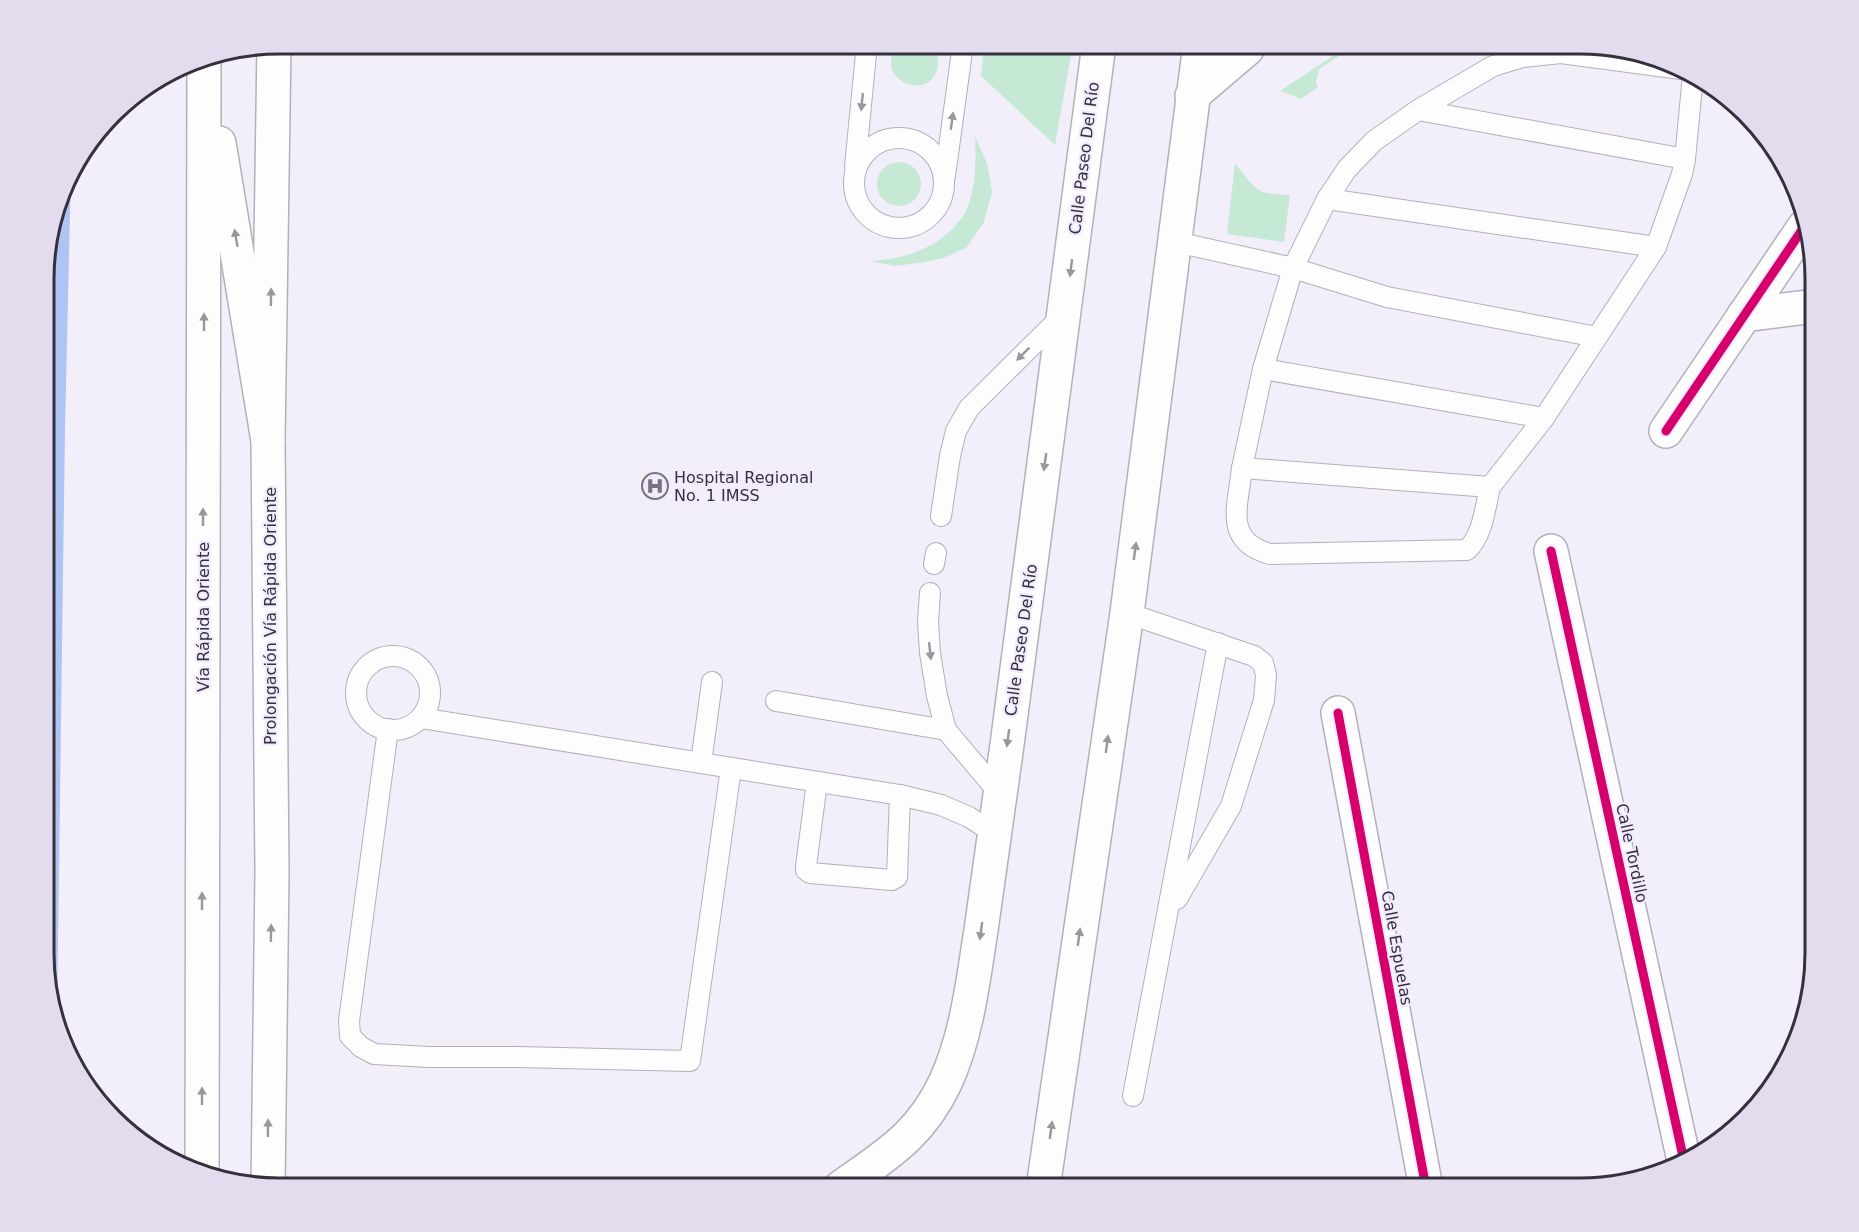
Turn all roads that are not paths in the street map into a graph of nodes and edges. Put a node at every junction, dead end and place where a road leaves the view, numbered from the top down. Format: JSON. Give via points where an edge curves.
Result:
{"nodes":[{"id":1,"x":274,"y":54,"type":"edge"},
{"id":2,"x":293,"y":54,"type":"edge"},
{"id":3,"x":867,"y":54,"type":"edge"},
{"id":4,"x":959,"y":54,"type":"edge"},
{"id":5,"x":1098,"y":54,"type":"edge"},
{"id":6,"x":1198,"y":54,"type":"edge"},
{"id":7,"x":1241,"y":54,"type":"edge"},
{"id":8,"x":1551,"y":54,"type":"edge"},
{"id":9,"x":1568,"y":54,"type":"edge"},
{"id":10,"x":1647,"y":64,"type":"edge"},
{"id":11,"x":204,"y":67,"type":"edge"},
{"id":12,"x":205,"y":67,"type":"edge"},
{"id":13,"x":1693,"y":84,"type":"edge"},
{"id":14,"x":275,"y":94,"type":"junction"},
{"id":15,"x":1192,"y":96,"type":"junction"},
{"id":16,"x":1418,"y":110,"type":"junction"},
{"id":17,"x":1685,"y":159,"type":"junction"},
{"id":18,"x":945,"y":179,"type":"junction"},
{"id":19,"x":854,"y":180,"type":"junction"},
{"id":20,"x":1326,"y":199,"type":"junction"},
{"id":21,"x":1800,"y":232,"type":"edge"},
{"id":22,"x":1176,"y":242,"type":"junction"},
{"id":23,"x":1656,"y":247,"type":"junction"},
{"id":24,"x":1293,"y":268,"type":"junction"},
{"id":25,"x":1805,"y":307,"type":"edge"},
{"id":26,"x":1065,"y":313,"type":"junction"},
{"id":27,"x":1744,"y":315,"type":"junction"},
{"id":28,"x":1596,"y":337,"type":"junction"},
{"id":29,"x":1263,"y":369,"type":"junction"},
{"id":30,"x":1544,"y":418,"type":"junction"},
{"id":31,"x":1666,"y":431,"type":"dead end"},
{"id":32,"x":268,"y":441,"type":"junction"},
{"id":33,"x":1242,"y":468,"type":"junction"},
{"id":34,"x":1490,"y":487,"type":"junction"},
{"id":35,"x":941,"y":516,"type":"dead end"},
{"id":36,"x":1551,"y":551,"type":"dead end"},
{"id":37,"x":930,"y":593,"type":"dead end"},
{"id":38,"x":1127,"y":613,"type":"junction"},
{"id":39,"x":1218,"y":643,"type":"junction"},
{"id":40,"x":712,"y":682,"type":"dead end"},
{"id":41,"x":776,"y":701,"type":"dead end"},
{"id":42,"x":1338,"y":713,"type":"dead end"},
{"id":43,"x":421,"y":718,"type":"junction"},
{"id":44,"x":388,"y":729,"type":"junction"},
{"id":45,"x":946,"y":730,"type":"junction"},
{"id":46,"x":701,"y":763,"type":"junction"},
{"id":47,"x":731,"y":768,"type":"junction"},
{"id":48,"x":817,"y":782,"type":"junction"},
{"id":49,"x":1000,"y":794,"type":"junction"},
{"id":50,"x":900,"y":795,"type":"junction"},
{"id":51,"x":995,"y":834,"type":"junction"},
{"id":52,"x":1169,"y":912,"type":"junction"},
{"id":53,"x":1133,"y":1096,"type":"dead end"},
{"id":54,"x":1682,"y":1154,"type":"edge"},
{"id":55,"x":202,"y":1164,"type":"edge"},
{"id":56,"x":268,"y":1178,"type":"edge"},
{"id":57,"x":854,"y":1178,"type":"edge"},
{"id":58,"x":1043,"y":1178,"type":"edge"},
{"id":59,"x":1424,"y":1178,"type":"edge"}],
"edges":[{"from":1,"to":14,"type":"main road","name":"Prolongación Vía Rápida Oriente"},
{"from":2,"to":14,"type":"main road"},
{"from":3,"to":19,"type":"lane","one_way":true},
{"from":18,"to":4,"type":"lane","one_way":true},
{"from":5,"to":26,"type":"main road","name":"Calle Paseo Del Río","one_way":true},
{"from":6,"to":15,"type":"main road"},
{"from":7,"to":15,"type":"main road"},
{"from":8,"to":16,"type":"lane","via":[[1493,66]]},
{"from":9,"to":10,"type":"lane"},
{"from":55,"to":11,"type":"main road","name":"Vía Rápida Oriente","one_way":true},
{"from":32,"to":12,"type":"main road","one_way":true},
{"from":13,"to":17,"type":"lane"},
{"from":32,"to":14,"type":"main road","name":"Prolongación Vía Rápida Oriente","one_way":true},
{"from":15,"to":22,"type":"main road"},
{"from":16,"to":17,"type":"lane"},
{"from":16,"to":20,"type":"lane","via":[[1374,141]]},
{"from":17,"to":23,"type":"lane"},
{"from":18,"to":19,"type":"lane","via":[[932,152],[906,138],[877,143],[865,153]]},
{"from":18,"to":19,"type":"lane","via":[[938,208],[915,227],[900,229],[885,227],[861,209]]},
{"from":20,"to":23,"type":"lane"},
{"from":20,"to":24,"type":"lane"},
{"from":21,"to":27,"type":"main road"},
{"from":22,"to":24,"type":"lane"},
{"from":38,"to":22,"type":"main road","one_way":true},
{"from":23,"to":28,"type":"lane"},
{"from":24,"to":28,"type":"lane","via":[[1387,297]]},
{"from":24,"to":29,"type":"lane"},
{"from":25,"to":27,"type":"main road"},
{"from":26,"to":35,"type":"lane","one_way":true,"via":[[969,408],[950,456]]},
{"from":26,"to":49,"type":"main road","name":"Calle Paseo Del Río","one_way":true},
{"from":27,"to":31,"type":"main road"},
{"from":28,"to":30,"type":"lane"},
{"from":29,"to":30,"type":"lane"},
{"from":29,"to":33,"type":"lane"},
{"from":30,"to":34,"type":"lane"},
{"from":56,"to":32,"type":"main road","name":"Prolongación Vía Rápida Oriente","one_way":true,"via":[[272,872]]},
{"from":33,"to":34,"type":"lane"},
{"from":33,"to":34,"type":"lane","via":[[1236,523],[1243,540],[1254,550],[1270,554],[1467,550],[1479,533]]},
{"from":36,"to":54,"type":"main road","name":"Calle Tordillo"},
{"from":37,"to":45,"type":"lane","one_way":true,"via":[[930,653]]},
{"from":38,"to":39,"type":"lane"},
{"from":58,"to":38,"type":"main road","one_way":true},
{"from":39,"to":52,"type":"lane"},
{"from":39,"to":52,"type":"lane","via":[[1263,663],[1264,700],[1231,806]]},
{"from":40,"to":46,"type":"lane"},
{"from":41,"to":45,"type":"lane"},
{"from":42,"to":59,"type":"main road","name":"Calle Espuelas"},
{"from":43,"to":44,"type":"lane","via":[[400,729]]},
{"from":43,"to":44,"type":"lane","via":[[430,696],[425,674],[407,658],[382,657],[362,672],[356,696],[366,718]]},
{"from":43,"to":46,"type":"lane"},
{"from":44,"to":47,"type":"lane","via":[[348,1021],[350,1036],[374,1054],[690,1061]]},
{"from":45,"to":49,"type":"lane"},
{"from":46,"to":47,"type":"lane"},
{"from":47,"to":48,"type":"lane"},
{"from":48,"to":50,"type":"lane"},
{"from":48,"to":50,"type":"lane","via":[[806,866],[810,873],[892,880],[897,877]]},
{"from":49,"to":51,"type":"main road","name":"Calle Paseo Del Río"},
{"from":50,"to":51,"type":"lane","via":[[941,805]]},
{"from":51,"to":57,"type":"main road","name":"Calle Paseo Del Río","one_way":true,"via":[[973,978],[959,1045],[945,1082],[926,1118],[896,1149]]},
{"from":52,"to":53,"type":"lane"}]}
